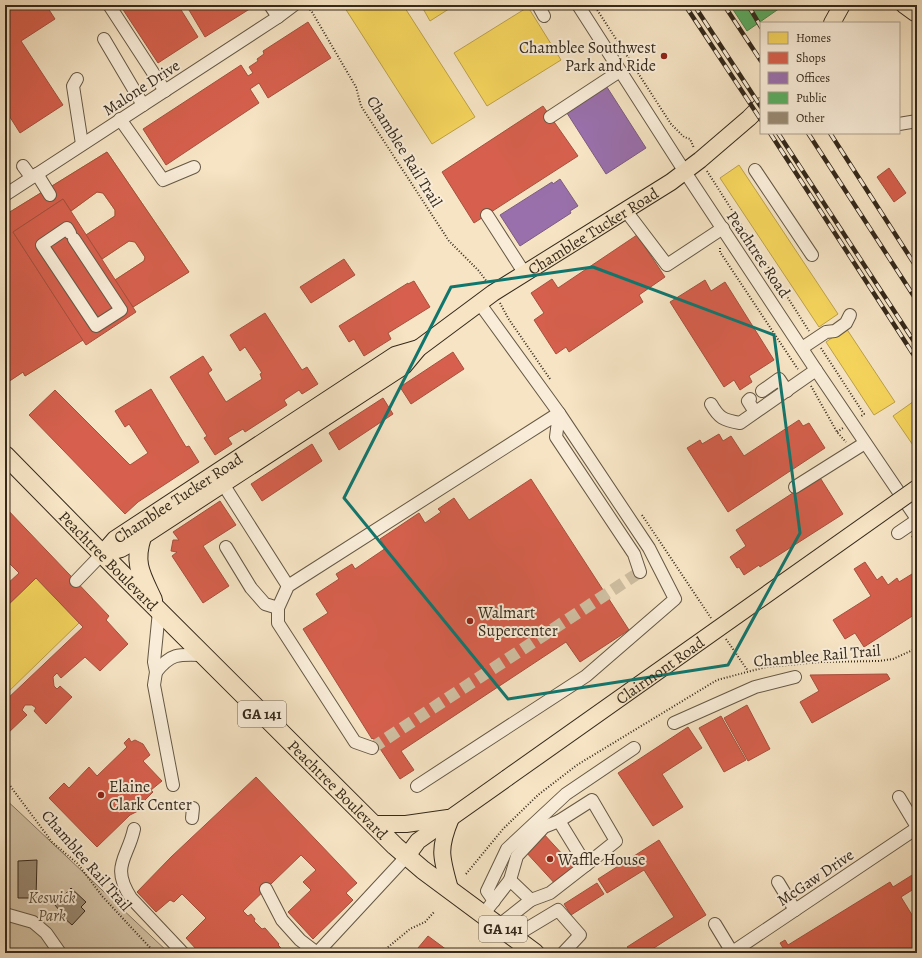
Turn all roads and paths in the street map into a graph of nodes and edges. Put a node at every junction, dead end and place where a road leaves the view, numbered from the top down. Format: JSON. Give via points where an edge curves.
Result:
{"nodes":[{"id":1,"x":109,"y":5,"type":"edge"},
{"id":2,"x":270,"y":5,"type":"edge"},
{"id":3,"x":294,"y":5,"type":"edge"},
{"id":4,"x":306,"y":5,"type":"edge"},
{"id":5,"x":538,"y":5,"type":"edge"},
{"id":6,"x":578,"y":5,"type":"edge"},
{"id":7,"x":594,"y":5,"type":"edge"},
{"id":8,"x":843,"y":6,"type":"edge"},
{"id":9,"x":544,"y":16,"type":"dead end"},
{"id":10,"x":278,"y":17,"type":"junction"},
{"id":11,"x":833,"y":22,"type":"edge"},
{"id":12,"x":104,"y":40,"type":"dead end"},
{"id":13,"x":620,"y":71,"type":"junction"},
{"id":14,"x":77,"y":79,"type":"dead end"},
{"id":15,"x":165,"y":91,"type":"junction"},
{"id":16,"x":143,"y":105,"type":"junction"},
{"id":17,"x":760,"y":107,"type":"edge"},
{"id":18,"x":550,"y":117,"type":"dead end"},
{"id":19,"x":120,"y":120,"type":"junction"},
{"id":20,"x":917,"y":121,"type":"edge"},
{"id":21,"x":900,"y":124,"type":"edge"},
{"id":22,"x":690,"y":139,"type":"dead end"},
{"id":23,"x":82,"y":144,"type":"junction"},
{"id":24,"x":24,"y":166,"type":"dead end"},
{"id":25,"x":194,"y":167,"type":"dead end"},
{"id":26,"x":755,"y":170,"type":"dead end"},
{"id":27,"x":685,"y":172,"type":"junction"},
{"id":28,"x":34,"y":176,"type":"junction"},
{"id":29,"x":714,"y":181,"type":"dead end"},
{"id":30,"x":7,"y":190,"type":"edge"},
{"id":31,"x":50,"y":195,"type":"dead end"},
{"id":32,"x":626,"y":211,"type":"junction"},
{"id":33,"x":488,"y":215,"type":"dead end"},
{"id":34,"x":722,"y":228,"type":"junction"},
{"id":35,"x":72,"y":236,"type":"joint"},
{"id":36,"x":720,"y":248,"type":"dead end"},
{"id":37,"x":812,"y":255,"type":"dead end"},
{"id":38,"x":525,"y":274,"type":"junction"},
{"id":39,"x":485,"y":279,"type":"dead end"},
{"id":40,"x":480,"y":304,"type":"junction"},
{"id":41,"x":826,"y":332,"type":"dead end"},
{"id":42,"x":810,"y":333,"type":"dead end"},
{"id":43,"x":820,"y":346,"type":"dead end"},
{"id":44,"x":419,"y":348,"type":"junction"},
{"id":45,"x":802,"y":348,"type":"junction"},
{"id":46,"x":802,"y":370,"type":"dead end"},
{"id":47,"x":816,"y":370,"type":"junction"},
{"id":48,"x":812,"y":388,"type":"dead end"},
{"id":49,"x":762,"y":391,"type":"dead end"},
{"id":50,"x":787,"y":391,"type":"junction"},
{"id":51,"x":750,"y":399,"type":"dead end"},
{"id":52,"x":711,"y":404,"type":"dead end"},
{"id":53,"x":755,"y":412,"type":"junction"},
{"id":54,"x":558,"y":413,"type":"junction"},
{"id":55,"x":864,"y":414,"type":"dead end"},
{"id":56,"x":837,"y":432,"type":"dead end"},
{"id":57,"x":865,"y":443,"type":"junction"},
{"id":58,"x":5,"y":455,"type":"edge"},
{"id":59,"x":224,"y":484,"type":"junction"},
{"id":60,"x":795,"y":487,"type":"dead end"},
{"id":61,"x":917,"y":488,"type":"edge"},
{"id":62,"x":917,"y":519,"type":"edge"},
{"id":63,"x":898,"y":533,"type":"dead end"},
{"id":64,"x":142,"y":537,"type":"junction"},
{"id":65,"x":226,"y":546,"type":"dead end"},
{"id":66,"x":102,"y":554,"type":"junction"},
{"id":67,"x":640,"y":572,"type":"dead end"},
{"id":68,"x":76,"y":580,"type":"dead end"},
{"id":69,"x":288,"y":586,"type":"junction"},
{"id":70,"x":278,"y":608,"type":"junction"},
{"id":71,"x":158,"y":610,"type":"junction"},
{"id":72,"x":917,"y":648,"type":"edge"},
{"id":73,"x":203,"y":654,"type":"junction"},
{"id":74,"x":156,"y":672,"type":"junction"},
{"id":75,"x":795,"y":677,"type":"dead end"},
{"id":76,"x":717,"y":680,"type":"dead end"},
{"id":77,"x":674,"y":723,"type":"dead end"},
{"id":78,"x":372,"y":748,"type":"dead end"},
{"id":79,"x":634,"y":748,"type":"dead end"},
{"id":80,"x":5,"y":779,"type":"edge"},
{"id":81,"x":173,"y":785,"type":"dead end"},
{"id":82,"x":418,"y":786,"type":"dead end"},
{"id":83,"x":899,"y":797,"type":"dead end"},
{"id":84,"x":453,"y":816,"type":"junction"},
{"id":85,"x":559,"y":822,"type":"junction"},
{"id":86,"x":374,"y":824,"type":"junction"},
{"id":87,"x":917,"y":827,"type":"edge"},
{"id":88,"x":134,"y":829,"type":"dead end"},
{"id":89,"x":407,"y":856,"type":"junction"},
{"id":90,"x":586,"y":864,"type":"junction"},
{"id":91,"x":510,"y":880,"type":"junction"},
{"id":92,"x":778,"y":882,"type":"dead end"},
{"id":93,"x":266,"y":889,"type":"dead end"},
{"id":94,"x":450,"y":889,"type":"junction"},
{"id":95,"x":531,"y":900,"type":"junction"},
{"id":96,"x":489,"y":908,"type":"junction"},
{"id":97,"x":795,"y":910,"type":"junction"},
{"id":98,"x":435,"y":911,"type":"dead end"},
{"id":99,"x":5,"y":914,"type":"edge"},
{"id":100,"x":715,"y":924,"type":"dead end"},
{"id":101,"x":498,"y":926,"type":"junction"},
{"id":102,"x":513,"y":937,"type":"junction"},
{"id":103,"x":60,"y":953,"type":"edge"},
{"id":104,"x":155,"y":953,"type":"edge"},
{"id":105,"x":183,"y":953,"type":"edge"},
{"id":106,"x":317,"y":953,"type":"edge"},
{"id":107,"x":381,"y":953,"type":"edge"},
{"id":108,"x":534,"y":953,"type":"edge"},
{"id":109,"x":563,"y":953,"type":"edge"},
{"id":110,"x":732,"y":953,"type":"edge"}],
"edges":[{"from":1,"to":15,"type":"street"},
{"from":2,"to":10,"type":"street"},
{"from":3,"to":10,"type":"street","name":"Malone Drive"},
{"from":4,"to":39,"type":"path","name":"Chamblee Rail Trail","via":[[356,87],[361,106],[449,242]]},
{"from":5,"to":9,"type":"street"},
{"from":6,"to":13,"type":"street","name":"Peachtree Road"},
{"from":7,"to":22,"type":"path","via":[[671,124],[684,137]]},
{"from":8,"to":11,"type":"main road"},
{"from":10,"to":15,"type":"street","name":"Malone Drive"},
{"from":12,"to":16,"type":"street"},
{"from":13,"to":18,"type":"street"},
{"from":13,"to":27,"type":"street","name":"Peachtree Road"},
{"from":14,"to":23,"type":"street","via":[[73,86]]},
{"from":15,"to":16,"type":"street","name":"Malone Drive"},
{"from":16,"to":19,"type":"street","name":"Malone Drive"},
{"from":17,"to":27,"type":"main road","name":"Chamblee Tucker Road"},
{"from":19,"to":23,"type":"street","name":"Malone Drive"},
{"from":19,"to":25,"type":"street","via":[[163,180]]},
{"from":20,"to":21,"type":"street"},
{"from":23,"to":28,"type":"street","name":"Malone Drive"},
{"from":24,"to":28,"type":"street"},
{"from":26,"to":37,"type":"street"},
{"from":27,"to":32,"type":"main road","name":"Chamblee Tucker Road"},
{"from":27,"to":34,"type":"street","name":"Peachtree Road"},
{"from":28,"to":30,"type":"street","name":"Malone Drive"},
{"from":28,"to":31,"type":"street"},
{"from":29,"to":42,"type":"path"},
{"from":32,"to":34,"type":"street","via":[[667,266]]},
{"from":32,"to":38,"type":"main road","name":"Chamblee Tucker Road"},
{"from":33,"to":38,"type":"street"},
{"from":34,"to":45,"type":"street","name":"Peachtree Road"},
{"from":35,"to":35,"type":"street","via":[[67,228],[42,245],[96,326],[121,310]]},
{"from":36,"to":46,"type":"path","via":[[720,252],[797,368]]},
{"from":38,"to":40,"type":"main road","name":"Chamblee Tucker Road"},
{"from":40,"to":44,"type":"main road","name":"Chamblee Tucker Road"},
{"from":40,"to":54,"type":"street"},
{"from":41,"to":45,"type":"street"},
{"from":43,"to":55,"type":"path"},
{"from":44,"to":59,"type":"main road","name":"Chamblee Tucker Road","via":[[404,366]]},
{"from":44,"to":66,"type":"main road","name":"Chamblee Tucker Road","via":[[395,355],[114,538]]},
{"from":45,"to":47,"type":"street","name":"Peachtree Road"},
{"from":47,"to":50,"type":"street"},
{"from":47,"to":57,"type":"street","name":"Peachtree Road"},
{"from":48,"to":56,"type":"path"},
{"from":49,"to":50,"type":"street","via":[[779,380]]},
{"from":50,"to":53,"type":"street"},
{"from":51,"to":53,"type":"street","via":[[748,401]]},
{"from":52,"to":53,"type":"street","via":[[716,413],[727,421],[740,423]]},
{"from":54,"to":67,"type":"street","via":[[556,437],[634,554]]},
{"from":54,"to":69,"type":"street"},
{"from":54,"to":82,"type":"street","via":[[649,548],[675,599],[586,676]]},
{"from":57,"to":60,"type":"street"},
{"from":57,"to":62,"type":"street","name":"Peachtree Road"},
{"from":58,"to":66,"type":"highway","name":"Peachtree Boulevard","number":"GA 141"},
{"from":59,"to":64,"type":"main road","name":"Chamblee Tucker Road"},
{"from":59,"to":69,"type":"street"},
{"from":61,"to":84,"type":"main road","name":"Clairmont Road","bridge":true},
{"from":62,"to":63,"type":"street"},
{"from":64,"to":66,"type":"main road","name":"Chamblee Tucker Road","via":[[121,549]]},
{"from":64,"to":71,"type":"highway","via":[[138,562]]},
{"from":65,"to":70,"type":"street","via":[[251,588],[265,604]]},
{"from":66,"to":68,"type":"street"},
{"from":66,"to":71,"type":"highway","name":"Peachtree Boulevard","number":"GA 141"},
{"from":69,"to":70,"type":"street"},
{"from":70,"to":78,"type":"street","via":[[278,623],[355,742]]},
{"from":71,"to":73,"type":"highway","name":"Peachtree Boulevard","number":"GA 141"},
{"from":71,"to":74,"type":"street","via":[[154,662]]},
{"from":72,"to":76,"type":"path","name":"Chamblee Rail Trail","via":[[893,659],[766,667]]},
{"from":73,"to":74,"type":"street","via":[[171,657]]},
{"from":73,"to":86,"type":"highway","name":"Peachtree Boulevard","number":"GA 141"},
{"from":74,"to":81,"type":"street","via":[[154,685]]},
{"from":75,"to":77,"type":"street","via":[[755,687]]},
{"from":79,"to":96,"type":"street","via":[[566,794],[507,849],[487,890]]},
{"from":80,"to":104,"type":"path","name":"Chamblee Rail Trail","via":[[52,842],[78,864],[102,896]]},
{"from":83,"to":87,"type":"street"},
{"from":84,"to":86,"type":"main road","via":[[406,824]]},
{"from":84,"to":89,"type":"main road","name":"Clairmont Road","via":[[418,842]]},
{"from":84,"to":94,"type":"main road","via":[[442,846],[442,859]]},
{"from":85,"to":90,"type":"street"},
{"from":85,"to":90,"type":"street","via":[[592,800],[616,841]]},
{"from":85,"to":91,"type":"street","via":[[544,827],[517,856]]},
{"from":86,"to":89,"type":"highway","name":"Peachtree Boulevard","number":"GA 141"},
{"from":87,"to":97,"type":"street","name":"McGaw Drive"},
{"from":88,"to":105,"type":"street","via":[[121,863],[124,888]]},
{"from":89,"to":94,"type":"highway","name":"Peachtree Boulevard","number":"GA 141"},
{"from":89,"to":106,"type":"street"},
{"from":90,"to":95,"type":"street","via":[[550,893]]},
{"from":91,"to":95,"type":"street"},
{"from":91,"to":96,"type":"street"},
{"from":92,"to":97,"type":"street"},
{"from":93,"to":106,"type":"street","via":[[282,920],[300,940]]},
{"from":94,"to":96,"type":"highway","name":"Peachtree Boulevard","number":"GA 141"},
{"from":95,"to":101,"type":"street"},
{"from":96,"to":101,"type":"highway","name":"Peachtree Boulevard","number":"GA 141"},
{"from":97,"to":110,"type":"street","name":"McGaw Drive"},
{"from":98,"to":107,"type":"path","via":[[425,922],[410,929]]},
{"from":99,"to":103,"type":"street","via":[[34,922]]},
{"from":100,"to":110,"type":"street"},
{"from":101,"to":102,"type":"highway","name":"Peachtree Boulevard","number":"GA 141"},
{"from":102,"to":108,"type":"highway","name":"Peachtree Boulevard","number":"GA 141"},
{"from":102,"to":109,"type":"street","via":[[558,910],[580,935]]}]}
